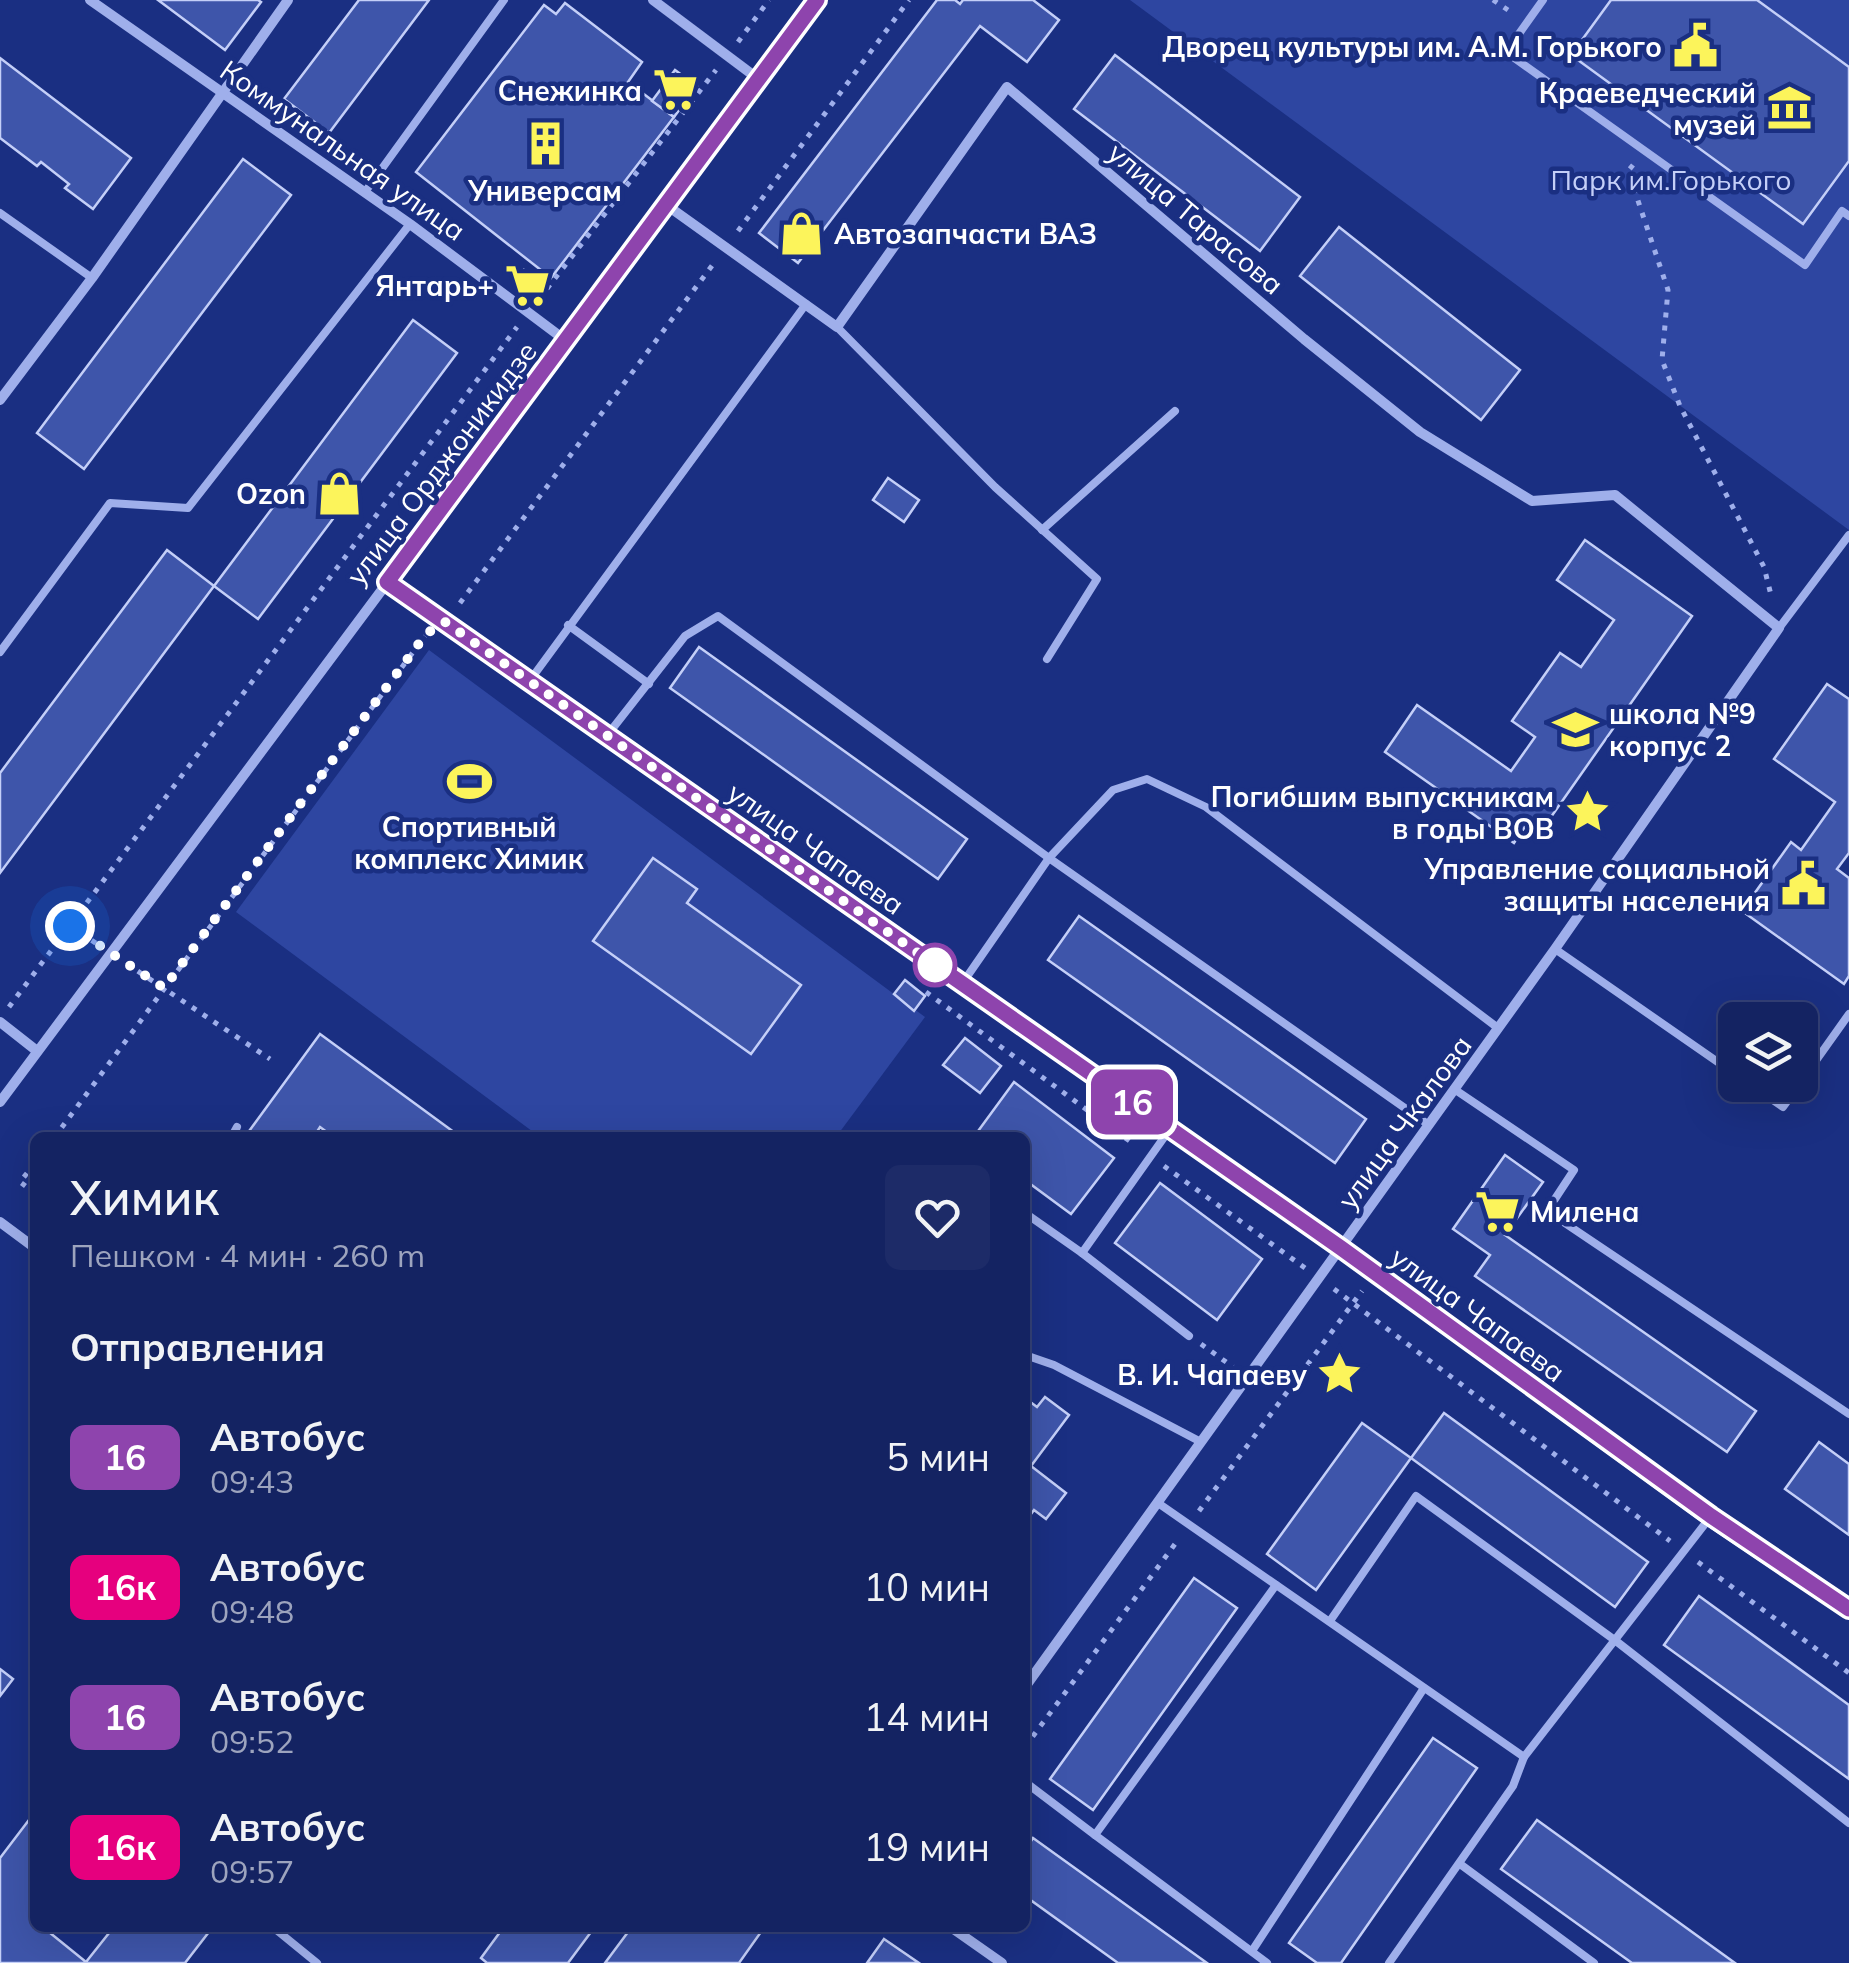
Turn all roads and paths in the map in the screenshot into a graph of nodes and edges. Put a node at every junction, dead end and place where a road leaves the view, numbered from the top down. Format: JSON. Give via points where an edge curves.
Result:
{"nodes":[{"id":1,"x":90,"y":0,"type":"edge"},
{"id":2,"x":288,"y":0,"type":"edge"},
{"id":3,"x":504,"y":0,"type":"edge"},
{"id":4,"x":653,"y":0,"type":"edge"},
{"id":5,"x":769,"y":0,"type":"edge"},
{"id":6,"x":816,"y":0,"type":"edge"},
{"id":7,"x":909,"y":0,"type":"edge"},
{"id":8,"x":1543,"y":0,"type":"edge"},
{"id":9,"x":728,"y":56,"type":"junction"},
{"id":10,"x":757,"y":78,"type":"junction"},
{"id":11,"x":221,"y":91,"type":"junction"},
{"id":12,"x":1646,"y":152,"type":"junction"},
{"id":13,"x":365,"y":192,"type":"junction"},
{"id":14,"x":665,"y":203,"type":"junction"},
{"id":15,"x":0,"y":212,"type":"edge"},
{"id":16,"x":1849,"y":216,"type":"edge"},
{"id":17,"x":410,"y":224,"type":"junction"},
{"id":18,"x":726,"y":247,"type":"junction"},
{"id":19,"x":92,"y":278,"type":"junction"},
{"id":20,"x":806,"y":304,"type":"junction"},
{"id":21,"x":528,"y":313,"type":"junction"},
{"id":22,"x":836,"y":328,"type":"junction"},
{"id":23,"x":566,"y":342,"type":"junction"},
{"id":24,"x":0,"y":400,"type":"edge"},
{"id":25,"x":1174,"y":411,"type":"dead end"},
{"id":26,"x":1042,"y":530,"type":"junction"},
{"id":27,"x":1849,"y":535,"type":"edge"},
{"id":28,"x":387,"y":582,"type":"junction"},
{"id":29,"x":445,"y":622,"type":"junction"},
{"id":30,"x":568,"y":625,"type":"junction"},
{"id":31,"x":1779,"y":628,"type":"junction"},
{"id":32,"x":0,"y":652,"type":"edge"},
{"id":33,"x":1047,"y":659,"type":"dead end"},
{"id":34,"x":530,"y":682,"type":"junction"},
{"id":35,"x":649,"y":684,"type":"junction"},
{"id":36,"x":606,"y":735,"type":"junction"},
{"id":37,"x":1049,"y":858,"type":"junction"},
{"id":38,"x":70,"y":926,"type":"junction"},
{"id":39,"x":1555,"y":949,"type":"junction"},
{"id":40,"x":111,"y":954,"type":"junction"},
{"id":41,"x":912,"y":982,"type":"dead end"},
{"id":42,"x":962,"y":984,"type":"junction"},
{"id":43,"x":164,"y":988,"type":"junction"},
{"id":44,"x":1849,"y":1014,"type":"edge"},
{"id":45,"x":0,"y":1021,"type":"edge"},
{"id":46,"x":1498,"y":1028,"type":"junction"},
{"id":47,"x":37,"y":1051,"type":"junction"},
{"id":48,"x":1818,"y":1057,"type":"edge"},
{"id":49,"x":270,"y":1060,"type":"dead end"},
{"id":50,"x":1718,"y":1062,"type":"edge"},
{"id":51,"x":1454,"y":1090,"type":"junction"},
{"id":52,"x":0,"y":1102,"type":"edge"},
{"id":53,"x":1429,"y":1125,"type":"junction"},
{"id":54,"x":237,"y":1127,"type":"dead end"},
{"id":55,"x":1170,"y":1129,"type":"junction"},
{"id":56,"x":58,"y":1132,"type":"edge"},
{"id":57,"x":235,"y":1132,"type":"edge"},
{"id":58,"x":1151,"y":1156,"type":"junction"},
{"id":59,"x":30,"y":1169,"type":"edge"},
{"id":60,"x":30,"y":1189,"type":"edge"},
{"id":61,"x":1030,"y":1217,"type":"edge"},
{"id":62,"x":0,"y":1222,"type":"edge"},
{"id":63,"x":30,"y":1244,"type":"edge"},
{"id":64,"x":1341,"y":1248,"type":"junction"},
{"id":65,"x":1082,"y":1253,"type":"junction"},
{"id":66,"x":1319,"y":1278,"type":"junction"},
{"id":67,"x":1190,"y":1336,"type":"joint"},
{"id":68,"x":1030,"y":1358,"type":"edge"},
{"id":69,"x":1248,"y":1378,"type":"junction"},
{"id":70,"x":1849,"y":1414,"type":"edge"},
{"id":71,"x":1201,"y":1442,"type":"junction"},
{"id":72,"x":1158,"y":1503,"type":"junction"},
{"id":73,"x":1711,"y":1516,"type":"junction"},
{"id":74,"x":1684,"y":1552,"type":"junction"},
{"id":75,"x":1276,"y":1585,"type":"junction"},
{"id":76,"x":1849,"y":1609,"type":"edge"},
{"id":77,"x":1330,"y":1621,"type":"junction"},
{"id":78,"x":1616,"y":1641,"type":"junction"},
{"id":79,"x":1849,"y":1673,"type":"edge"},
{"id":80,"x":1030,"y":1680,"type":"edge"},
{"id":81,"x":1424,"y":1688,"type":"junction"},
{"id":82,"x":1524,"y":1757,"type":"junction"},
{"id":83,"x":1030,"y":1786,"type":"edge"},
{"id":84,"x":1849,"y":1823,"type":"edge"},
{"id":85,"x":1095,"y":1835,"type":"junction"},
{"id":86,"x":1460,"y":1864,"type":"junction"},
{"id":87,"x":279,"y":1932,"type":"edge"},
{"id":88,"x":958,"y":1932,"type":"edge"},
{"id":89,"x":1252,"y":1952,"type":"junction"},
{"id":90,"x":317,"y":1963,"type":"edge"},
{"id":91,"x":1002,"y":1963,"type":"edge"},
{"id":92,"x":1268,"y":1963,"type":"edge"},
{"id":93,"x":1389,"y":1963,"type":"edge"},
{"id":94,"x":1594,"y":1963,"type":"edge"}],
"edges":[{"from":1,"to":11,"type":"street","name":"Коммунальная улица"},
{"from":2,"to":11,"type":"street"},
{"from":3,"to":13,"type":"lane"},
{"from":4,"to":9,"type":"street"},
{"from":5,"to":9,"type":"path"},
{"from":6,"to":10,"type":"street","name":"улица Орджоникидзе"},
{"from":7,"to":18,"type":"path"},
{"from":8,"to":12,"type":"lane","via":[[1506,52]]},
{"from":9,"to":10,"type":"street"},
{"from":9,"to":21,"type":"path"},
{"from":10,"to":14,"type":"street","name":"улица Орджоникидзе"},
{"from":11,"to":13,"type":"street","name":"Коммунальная улица"},
{"from":11,"to":19,"type":"street"},
{"from":12,"to":16,"type":"lane","via":[[1805,265],[1842,212]]},
{"from":12,"to":31,"type":"path","via":[[1628,171],[1668,290],[1662,360],[1764,567]]},
{"from":13,"to":17,"type":"street","name":"Коммунальная улица"},
{"from":14,"to":18,"type":"street"},
{"from":14,"to":23,"type":"street","name":"улица Орджоникидзе"},
{"from":15,"to":19,"type":"lane"},
{"from":17,"to":21,"type":"street","name":"Коммунальная улица"},
{"from":17,"to":32,"type":"lane","via":[[188,508],[110,503]]},
{"from":18,"to":20,"type":"street"},
{"from":18,"to":29,"type":"path"},
{"from":19,"to":24,"type":"street"},
{"from":20,"to":22,"type":"street"},
{"from":20,"to":30,"type":"lane"},
{"from":21,"to":23,"type":"street","name":"Коммунальная улица"},
{"from":21,"to":38,"type":"path"},
{"from":22,"to":26,"type":"lane"},
{"from":22,"to":31,"type":"street","name":"улица Тарасова","via":[[1007,86],[1420,432],[1532,501],[1615,495]]},
{"from":23,"to":28,"type":"street","name":"улица Орджоникидзе"},
{"from":25,"to":26,"type":"lane"},
{"from":26,"to":33,"type":"lane","via":[[1097,579]]},
{"from":27,"to":31,"type":"lane"},
{"from":28,"to":29,"type":"street","name":"улица Чапаева"},
{"from":28,"to":40,"type":"street","name":"улица Орджоникидзе"},
{"from":29,"to":34,"type":"street","name":"улица Чапаева"},
{"from":29,"to":43,"type":"path","via":[[426,634]]},
{"from":30,"to":34,"type":"lane"},
{"from":30,"to":35,"type":"lane"},
{"from":31,"to":39,"type":"street","name":"улица Чкалова"},
{"from":34,"to":36,"type":"street","name":"улица Чапаева"},
{"from":35,"to":36,"type":"lane"},
{"from":35,"to":37,"type":"lane","via":[[686,636],[718,616]]},
{"from":36,"to":42,"type":"street","name":"улица Чапаева"},
{"from":37,"to":42,"type":"lane"},
{"from":37,"to":46,"type":"lane","via":[[1113,790],[1147,780],[1206,807]]},
{"from":37,"to":53,"type":"lane"},
{"from":38,"to":40,"type":"path"},
{"from":38,"to":45,"type":"path"},
{"from":39,"to":46,"type":"street","name":"улица Чкалова"},
{"from":39,"to":50,"type":"lane"},
{"from":40,"to":43,"type":"path"},
{"from":40,"to":47,"type":"street","name":"улица Орджоникидзе"},
{"from":41,"to":58,"type":"path"},
{"from":42,"to":55,"type":"street","name":"улица Чапаева"},
{"from":43,"to":49,"type":"path"},
{"from":43,"to":56,"type":"path"},
{"from":44,"to":48,"type":"lane"},
{"from":45,"to":47,"type":"street"},
{"from":46,"to":51,"type":"street","name":"улица Чкалова"},
{"from":47,"to":52,"type":"street","name":"улица Орджоникидзе"},
{"from":51,"to":53,"type":"street","name":"улица Чкалова"},
{"from":51,"to":70,"type":"lane","via":[[1574,1170],[1547,1211]]},
{"from":53,"to":64,"type":"street","name":"улица Чкалова"},
{"from":54,"to":57,"type":"lane"},
{"from":55,"to":58,"type":"lane"},
{"from":55,"to":64,"type":"street","name":"улица Чапаева"},
{"from":58,"to":65,"type":"lane"},
{"from":58,"to":66,"type":"path"},
{"from":59,"to":60,"type":"path","via":[[20,1182]]},
{"from":61,"to":65,"type":"lane"},
{"from":62,"to":63,"type":"street"},
{"from":64,"to":66,"type":"street","name":"улица Чкалова"},
{"from":64,"to":73,"type":"street","name":"улица Чапаева"},
{"from":65,"to":67,"type":"lane"},
{"from":66,"to":69,"type":"street","name":"улица Чкалова"},
{"from":66,"to":74,"type":"path"},
{"from":67,"to":69,"type":"path"},
{"from":68,"to":71,"type":"lane"},
{"from":69,"to":71,"type":"street","name":"улица Чкалова"},
{"from":71,"to":72,"type":"street","name":"улица Чкалова"},
{"from":72,"to":75,"type":"lane"},
{"from":72,"to":80,"type":"street","name":"улица Чкалова"},
{"from":73,"to":74,"type":"lane"},
{"from":73,"to":76,"type":"street","name":"улица Чапаева"},
{"from":74,"to":78,"type":"lane"},
{"from":74,"to":79,"type":"path"},
{"from":75,"to":77,"type":"lane"},
{"from":75,"to":85,"type":"lane"},
{"from":77,"to":78,"type":"lane","via":[[1416,1496]]},
{"from":77,"to":81,"type":"lane"},
{"from":78,"to":82,"type":"lane"},
{"from":78,"to":84,"type":"lane"},
{"from":81,"to":82,"type":"lane"},
{"from":81,"to":89,"type":"lane"},
{"from":82,"to":86,"type":"lane","via":[[1514,1786]]},
{"from":83,"to":85,"type":"lane"},
{"from":85,"to":89,"type":"lane"},
{"from":86,"to":93,"type":"lane"},
{"from":86,"to":94,"type":"lane"},
{"from":87,"to":90,"type":"lane"},
{"from":88,"to":91,"type":"street"},
{"from":89,"to":92,"type":"lane"}]}
